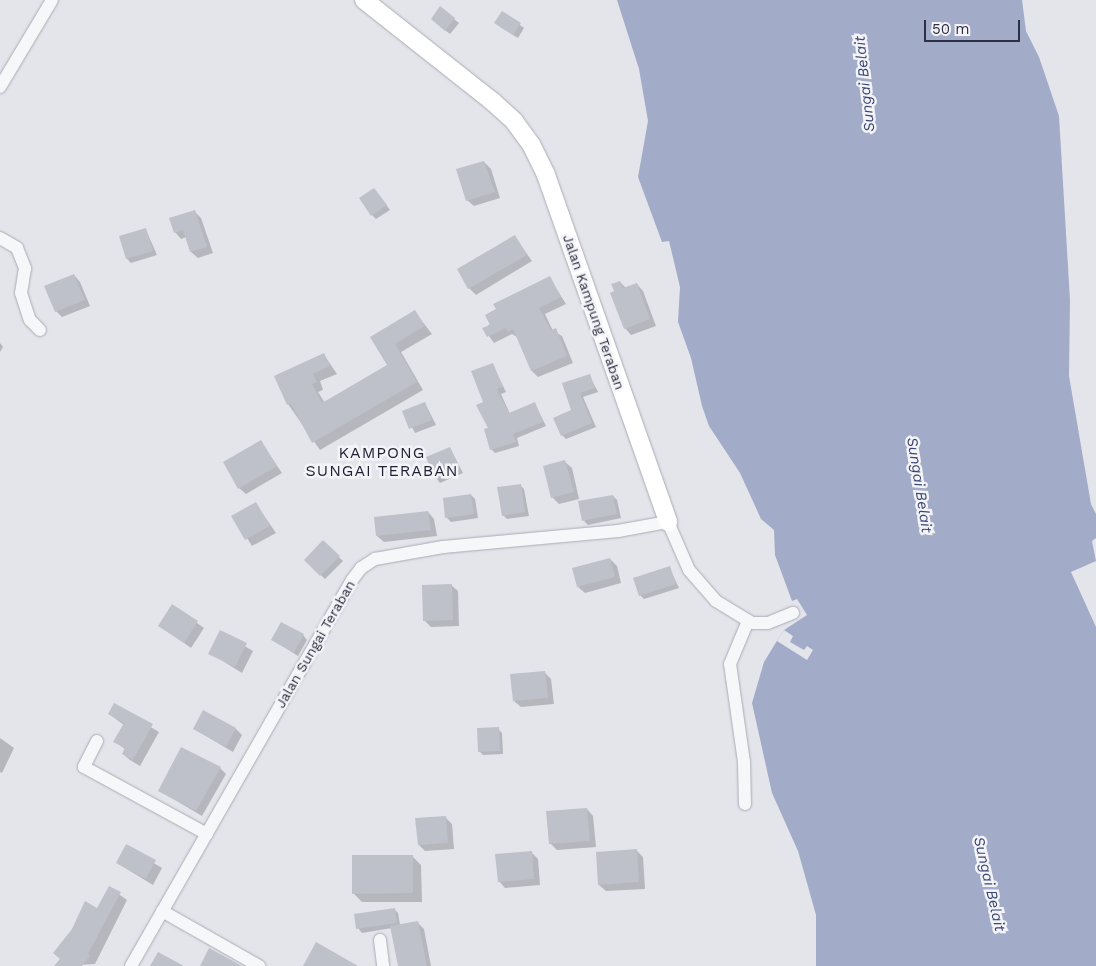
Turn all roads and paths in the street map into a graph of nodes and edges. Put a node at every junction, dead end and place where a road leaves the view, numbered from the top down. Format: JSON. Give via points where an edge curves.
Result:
{"nodes":[{"id":1,"x":52,"y":0,"type":"edge"},
{"id":2,"x":364,"y":0,"type":"edge"},
{"id":3,"x":0,"y":87,"type":"edge"},
{"id":4,"x":0,"y":238,"type":"edge"},
{"id":5,"x":40,"y":330,"type":"dead end"},
{"id":6,"x":668,"y":522,"type":"junction"},
{"id":7,"x":793,"y":613,"type":"dead end"},
{"id":8,"x":748,"y":621,"type":"junction"},
{"id":9,"x":97,"y":741,"type":"dead end"},
{"id":10,"x":744,"y":804,"type":"dead end"},
{"id":11,"x":207,"y":834,"type":"junction"},
{"id":12,"x":162,"y":911,"type":"junction"},
{"id":13,"x":380,"y":940,"type":"dead end"},
{"id":14,"x":131,"y":966,"type":"edge"},
{"id":15,"x":259,"y":966,"type":"edge"},
{"id":16,"x":384,"y":966,"type":"edge"}],
"edges":[{"from":1,"to":3,"type":"street"},
{"from":2,"to":6,"type":"street","name":"Jalan Kampung Teraban","via":[[492,101],[514,120],[531,144],[546,175]]},
{"from":4,"to":5,"type":"street","via":[[16,248],[25,268],[22,293],[30,320]]},
{"from":6,"to":8,"type":"street","name":"Jalan Kampung Teraban","via":[[679,552],[699,584],[716,601]]},
{"from":6,"to":11,"type":"street","name":"Jalan Sungai Teraban","via":[[618,531],[443,547],[376,559],[361,568]]},
{"from":7,"to":8,"type":"street","via":[[768,623]]},
{"from":8,"to":10,"type":"street","via":[[730,664],[744,762]]},
{"from":9,"to":11,"type":"street","via":[[84,766]]},
{"from":11,"to":12,"type":"street","name":"Jalan Sungai Teraban"},
{"from":12,"to":14,"type":"street","name":"Jalan Sungai Teraban"},
{"from":12,"to":15,"type":"street"},
{"from":13,"to":16,"type":"street"}]}
